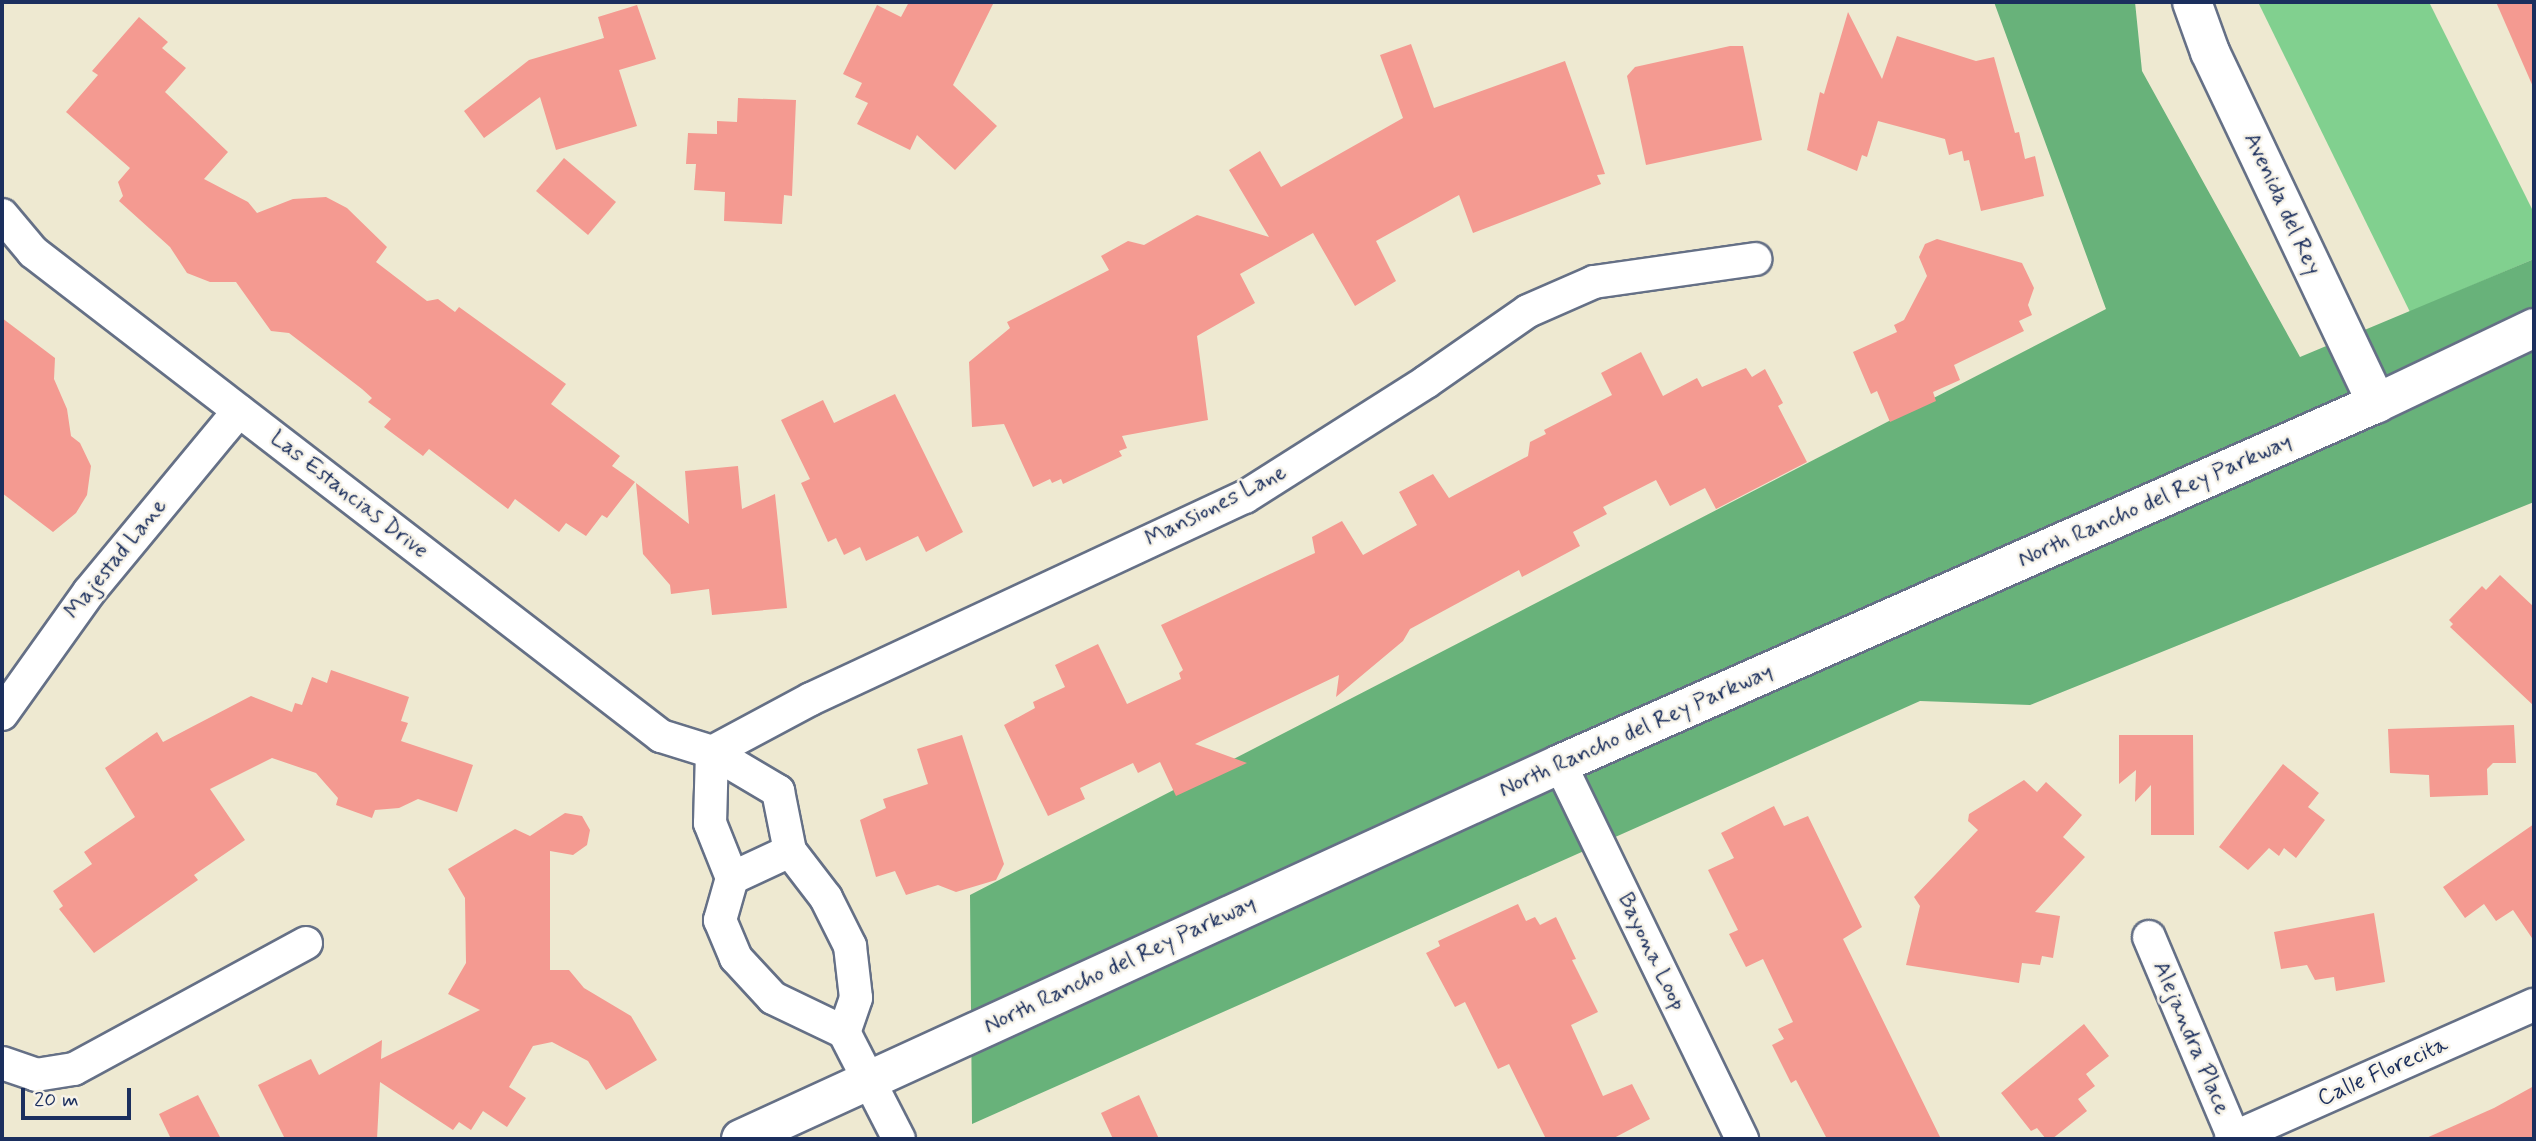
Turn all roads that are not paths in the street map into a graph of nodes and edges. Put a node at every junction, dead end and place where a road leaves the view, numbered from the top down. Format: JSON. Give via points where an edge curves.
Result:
{"nodes":[{"id":1,"x":2192,"y":2,"type":"edge"},
{"id":2,"x":2,"y":215,"type":"edge"},
{"id":3,"x":1755,"y":259,"type":"dead end"},
{"id":4,"x":2534,"y":328,"type":"edge"},
{"id":5,"x":2377,"y":403,"type":"junction"},
{"id":6,"x":239,"y":411,"type":"junction"},
{"id":7,"x":2,"y":714,"type":"edge"},
{"id":8,"x":712,"y":752,"type":"junction"},
{"id":9,"x":1560,"y":764,"type":"junction"},
{"id":10,"x":790,"y":852,"type":"junction"},
{"id":11,"x":732,"y":878,"type":"junction"},
{"id":12,"x":2149,"y":937,"type":"dead end"},
{"id":13,"x":306,"y":943,"type":"dead end"},
{"id":14,"x":2534,"y":1005,"type":"edge"},
{"id":15,"x":844,"y":1032,"type":"junction"},
{"id":16,"x":2,"y":1063,"type":"edge"},
{"id":17,"x":868,"y":1080,"type":"junction"},
{"id":18,"x":741,"y":1139,"type":"edge"},
{"id":19,"x":899,"y":1139,"type":"edge"},
{"id":20,"x":1742,"y":1139,"type":"edge"},
{"id":21,"x":2233,"y":1139,"type":"edge"}],
"edges":[{"from":1,"to":5,"type":"street","name":"Avenida del Rey","via":[[2210,52]]},
{"from":2,"to":6,"type":"street","name":"Las Estancias Drive","via":[[33,252]]},
{"from":3,"to":8,"type":"street","name":"Mansiones Lane","via":[[1594,282],[1528,311],[1245,497],[811,699]]},
{"from":4,"to":5,"type":"street","name":"North Rancho del Rey Parkway"},
{"from":5,"to":9,"type":"street","name":"North Rancho del Rey Parkway"},
{"from":6,"to":7,"type":"street","name":"Majestad Lane","via":[[89,592]]},
{"from":6,"to":8,"type":"street","name":"Las Estancias Drive","via":[[661,736]]},
{"from":8,"to":10,"type":"street","name":"Las Estancias Drive","via":[[778,791]]},
{"from":8,"to":11,"type":"street","via":[[710,823]]},
{"from":9,"to":17,"type":"street","name":"North Rancho del Rey Parkway"},
{"from":9,"to":20,"type":"street","name":"Bayona Loop"},
{"from":10,"to":11,"type":"street"},
{"from":10,"to":15,"type":"street","name":"Las Estancias Drive","via":[[826,898],[850,946],[856,998]]},
{"from":11,"to":15,"type":"street","via":[[720,920],[736,958],[773,998]]},
{"from":12,"to":21,"type":"street","name":"Alejandra Place"},
{"from":13,"to":16,"type":"street","via":[[74,1069],[36,1075]]},
{"from":14,"to":21,"type":"street","name":"Calle Florecita"},
{"from":15,"to":17,"type":"street"},
{"from":17,"to":18,"type":"street","name":"North Rancho del Rey Parkway"},
{"from":17,"to":19,"type":"street"}]}
